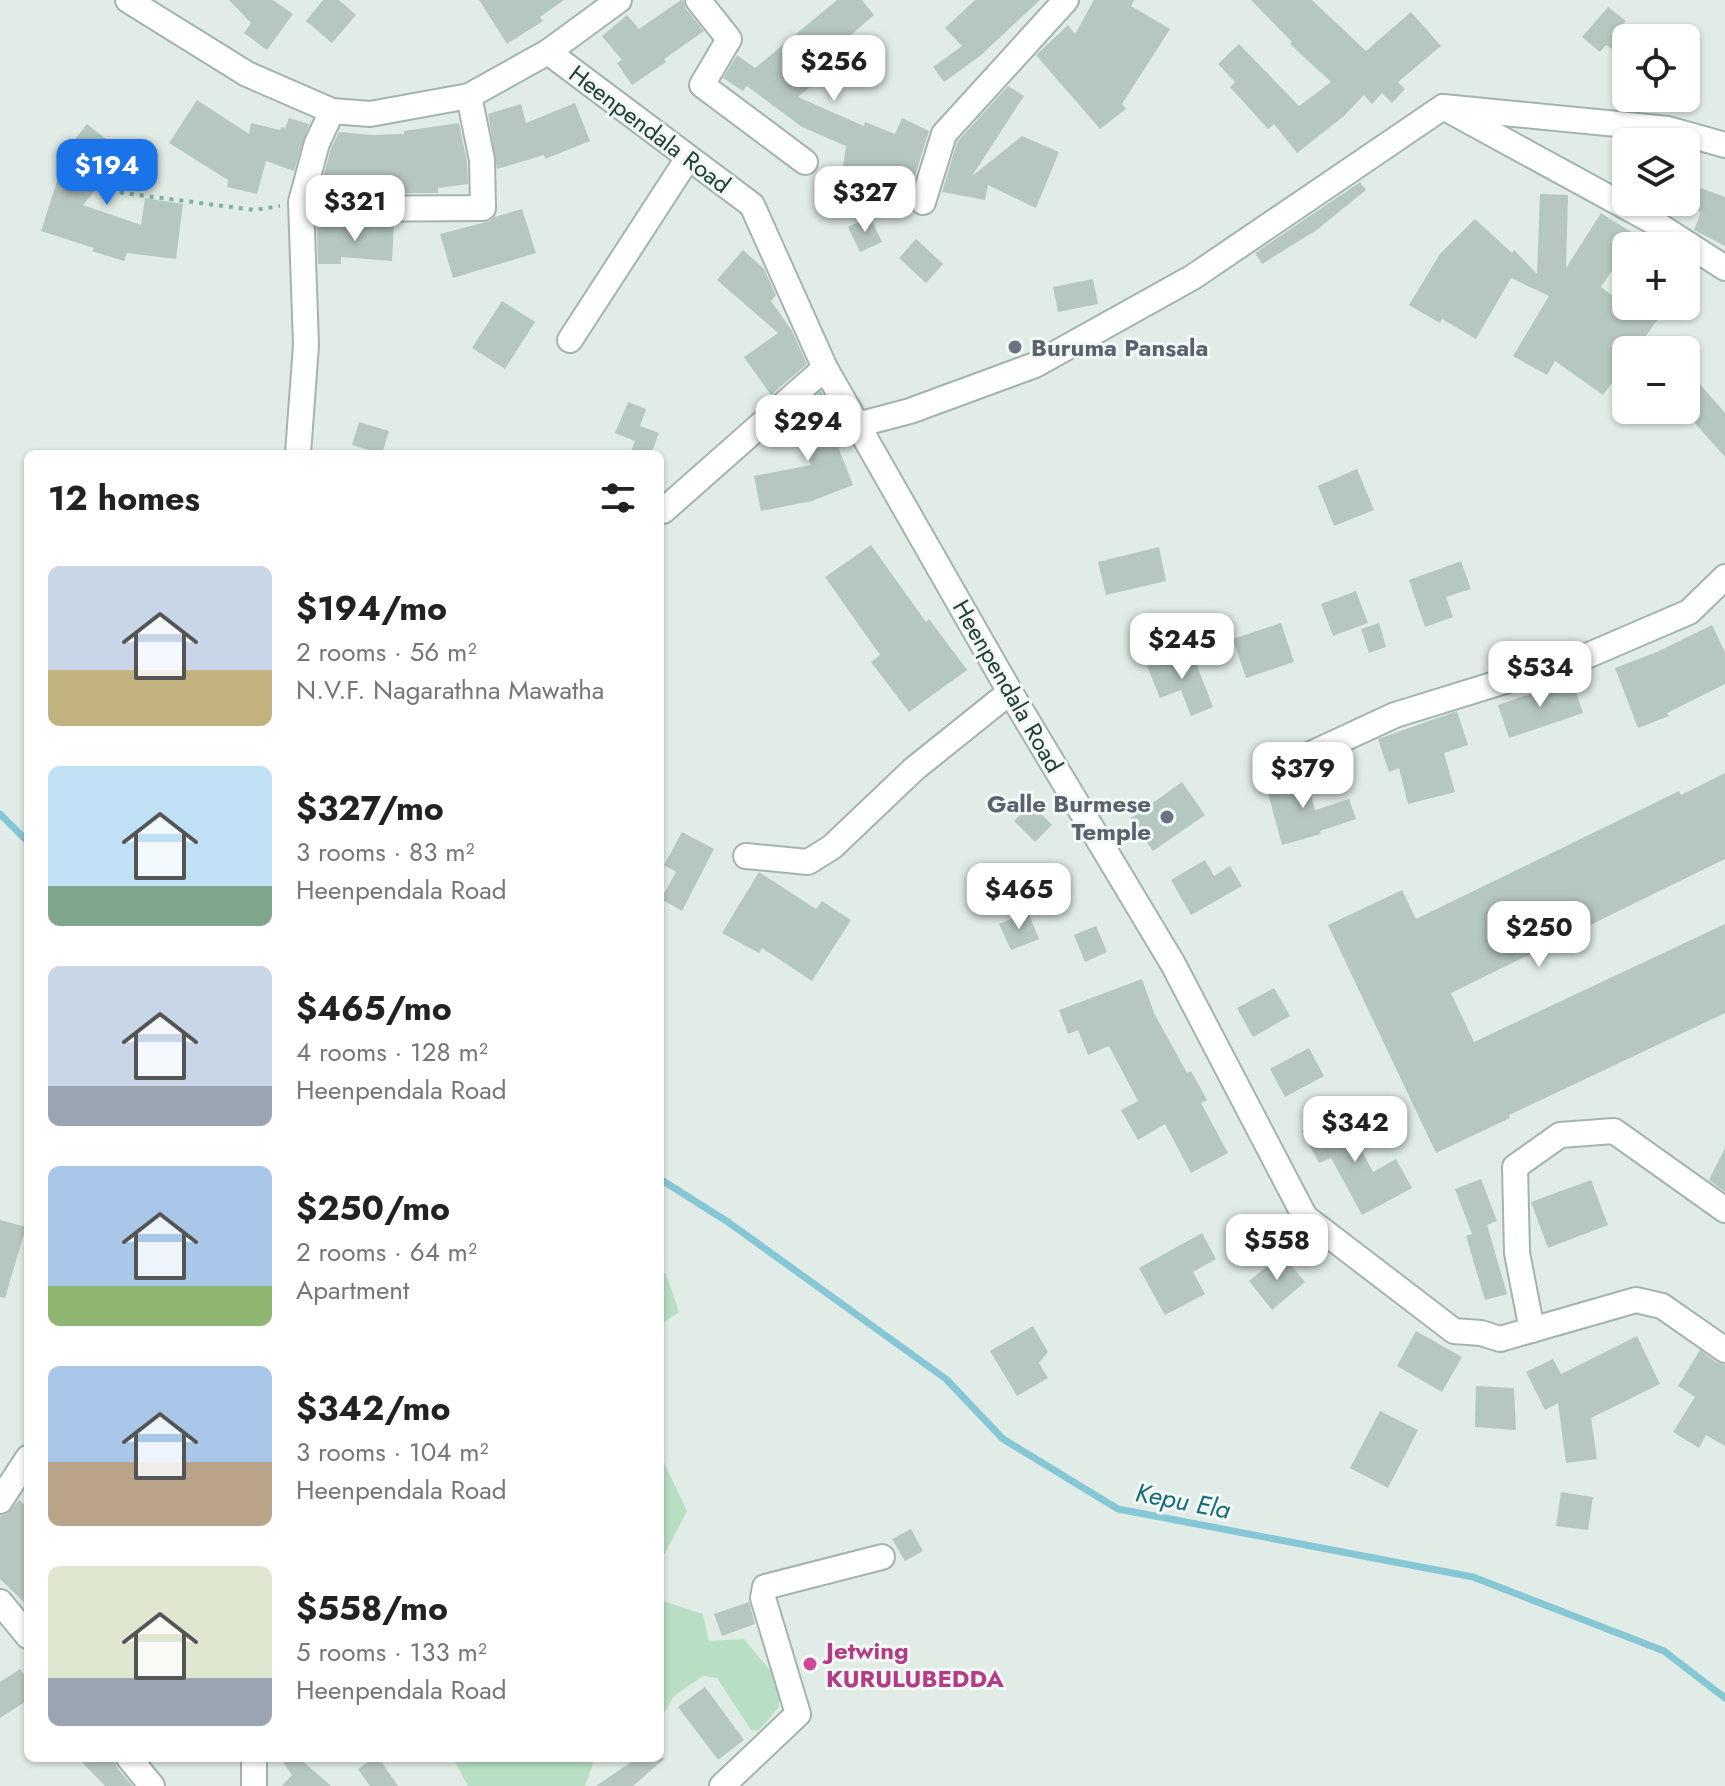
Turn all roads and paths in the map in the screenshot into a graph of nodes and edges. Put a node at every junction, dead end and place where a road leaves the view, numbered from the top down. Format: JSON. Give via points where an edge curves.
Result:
{"nodes":[{"id":1,"x":619,"y":0,"type":"edge"},
{"id":2,"x":698,"y":0,"type":"edge"},
{"id":3,"x":1066,"y":0,"type":"edge"},
{"id":4,"x":145,"y":5,"type":"edge"},
{"id":5,"x":591,"y":8,"type":"edge"},
{"id":6,"x":548,"y":52,"type":"junction"},
{"id":7,"x":469,"y":96,"type":"junction"},
{"id":8,"x":1443,"y":107,"type":"junction"},
{"id":9,"x":332,"y":111,"type":"junction"},
{"id":10,"x":1725,"y":145,"type":"edge"},
{"id":11,"x":688,"y":158,"type":"junction"},
{"id":12,"x":805,"y":162,"type":"dead end"},
{"id":13,"x":100,"y":190,"type":"dead end"},
{"id":14,"x":301,"y":202,"type":"junction"},
{"id":15,"x":923,"y":202,"type":"dead end"},
{"id":16,"x":331,"y":209,"type":"dead end"},
{"id":17,"x":1725,"y":268,"type":"edge"},
{"id":18,"x":570,"y":340,"type":"dead end"},
{"id":19,"x":825,"y":368,"type":"junction"},
{"id":20,"x":857,"y":425,"type":"junction"},
{"id":21,"x":298,"y":450,"type":"edge"},
{"id":22,"x":664,"y":510,"type":"edge"},
{"id":23,"x":1725,"y":577,"type":"edge"},
{"id":24,"x":1010,"y":692,"type":"junction"},
{"id":25,"x":1298,"y":760,"type":"dead end"},
{"id":26,"x":746,"y":856,"type":"dead end"},
{"id":27,"x":1725,"y":1210,"type":"edge"},
{"id":28,"x":1532,"y":1330,"type":"junction"},
{"id":29,"x":1725,"y":1350,"type":"edge"},
{"id":30,"x":24,"y":1464,"type":"edge"},
{"id":31,"x":0,"y":1501,"type":"edge"},
{"id":32,"x":882,"y":1557,"type":"dead end"},
{"id":33,"x":0,"y":1602,"type":"edge"},
{"id":34,"x":24,"y":1631,"type":"edge"},
{"id":35,"x":132,"y":1762,"type":"edge"},
{"id":36,"x":254,"y":1762,"type":"edge"},
{"id":37,"x":152,"y":1786,"type":"edge"},
{"id":38,"x":254,"y":1786,"type":"edge"},
{"id":39,"x":722,"y":1786,"type":"edge"}],
"edges":[{"from":1,"to":5,"type":"street"},
{"from":2,"to":12,"type":"street","via":[[729,39],[702,85]]},
{"from":3,"to":15,"type":"street","via":[[944,134]]},
{"from":4,"to":9,"type":"street","via":[[247,74]]},
{"from":5,"to":6,"type":"street"},
{"from":6,"to":7,"type":"street"},
{"from":6,"to":11,"type":"street","name":"Heenpendala Road"},
{"from":7,"to":9,"type":"street","via":[[370,114]]},
{"from":7,"to":16,"type":"street","via":[[482,160],[483,208]]},
{"from":8,"to":10,"type":"street","via":[[1668,129]]},
{"from":8,"to":17,"type":"street","via":[[1652,221]]},
{"from":8,"to":20,"type":"street","via":[[1193,277],[1035,365]]},
{"from":9,"to":14,"type":"street"},
{"from":11,"to":18,"type":"street"},
{"from":11,"to":19,"type":"street","name":"Heenpendala Road","via":[[752,205]]},
{"from":13,"to":14,"type":"path","via":[[254,210]]},
{"from":14,"to":21,"type":"street","via":[[306,345]]},
{"from":19,"to":20,"type":"street","name":"Heenpendala Road"},
{"from":19,"to":22,"type":"street"},
{"from":20,"to":24,"type":"street","name":"Heenpendala Road"},
{"from":23,"to":25,"type":"street","via":[[1689,612],[1589,655],[1395,715]]},
{"from":24,"to":26,"type":"street","via":[[808,862]]},
{"from":24,"to":28,"type":"street","name":"Heenpendala Road","via":[[1173,964],[1305,1217],[1454,1331],[1500,1339]]},
{"from":27,"to":28,"type":"street","via":[[1614,1131],[1560,1135],[1515,1167],[1517,1253]]},
{"from":28,"to":29,"type":"street","name":"Heenpendala Road","via":[[1636,1300],[1662,1306]]},
{"from":30,"to":31,"type":"street"},
{"from":32,"to":39,"type":"street","via":[[765,1587],[763,1598],[798,1714]]},
{"from":33,"to":34,"type":"street"},
{"from":35,"to":37,"type":"street"},
{"from":36,"to":38,"type":"street"}]}
